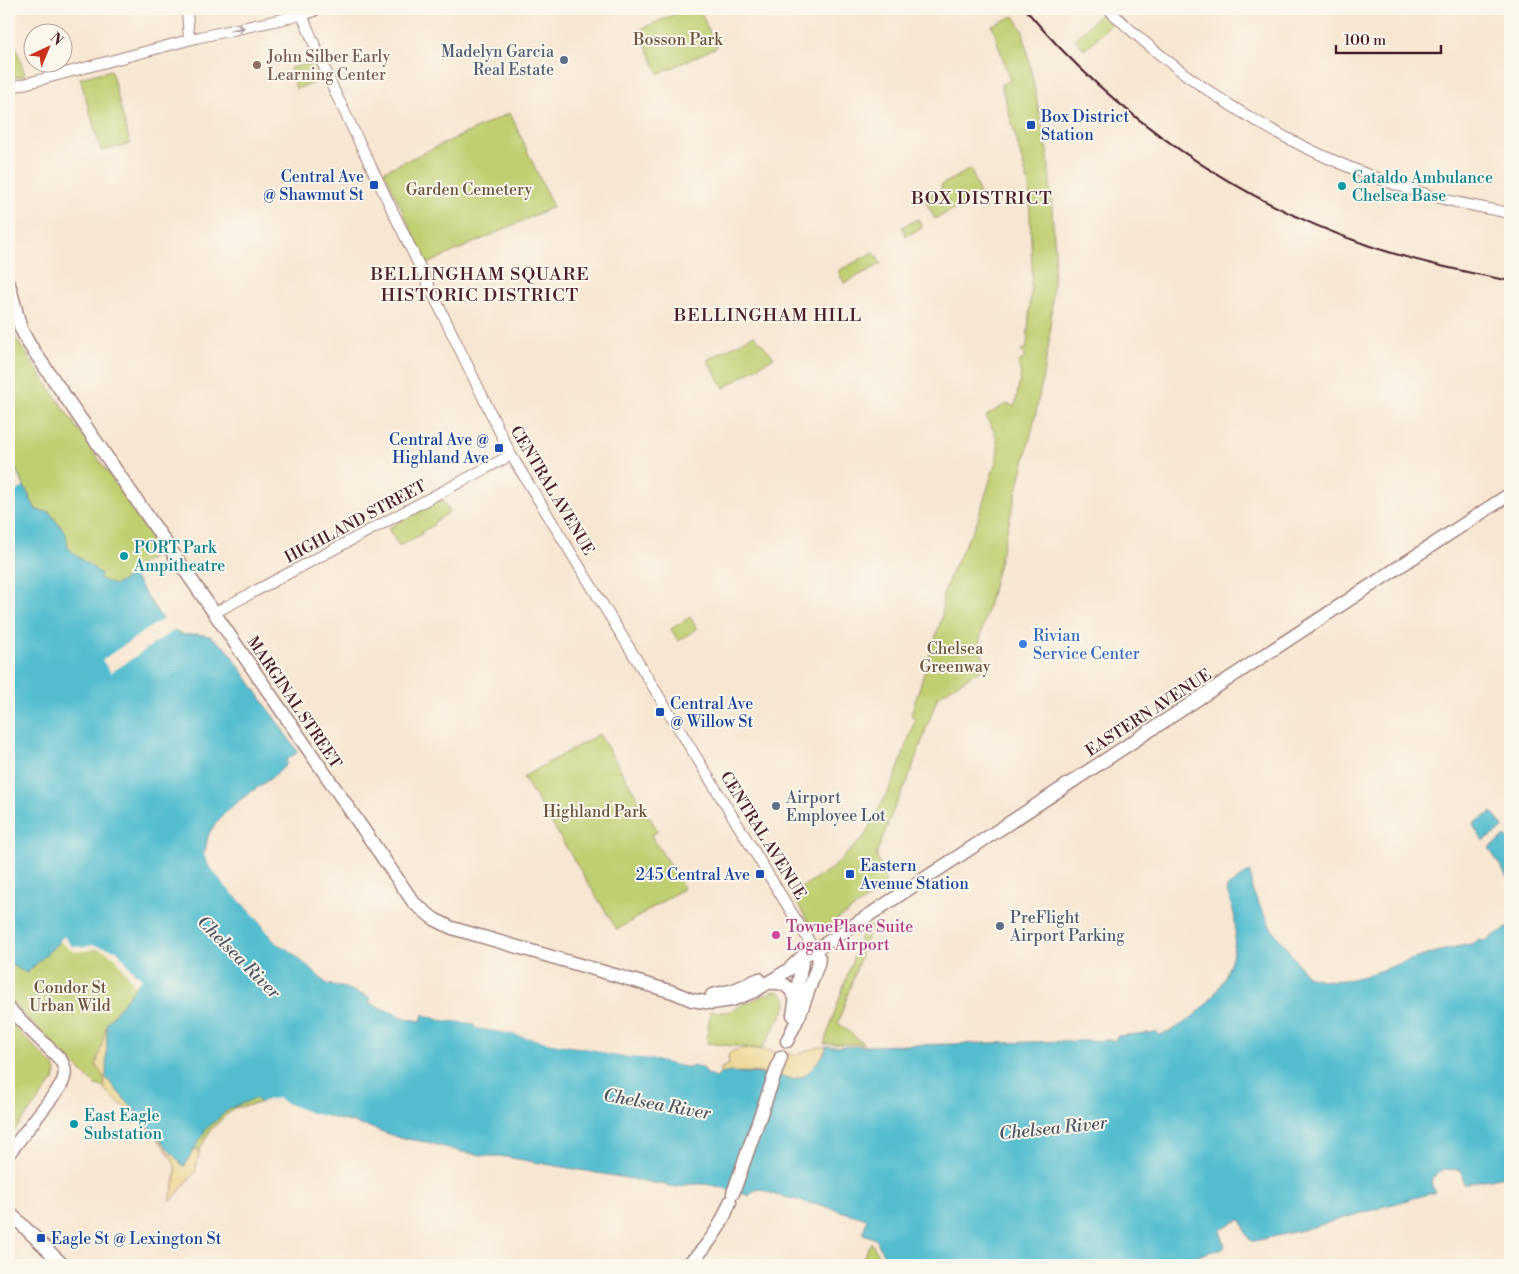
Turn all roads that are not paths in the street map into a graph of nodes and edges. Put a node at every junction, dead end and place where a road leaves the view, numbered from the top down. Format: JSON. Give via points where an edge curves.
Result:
{"nodes":[{"id":1,"x":187,"y":9,"type":"edge"},
{"id":2,"x":288,"y":9,"type":"edge"},
{"id":3,"x":315,"y":9,"type":"edge"},
{"id":4,"x":1108,"y":9,"type":"edge"},
{"id":5,"x":302,"y":16,"type":"junction"},
{"id":6,"x":189,"y":40,"type":"junction"},
{"id":7,"x":9,"y":88,"type":"edge"},
{"id":8,"x":1510,"y":213,"type":"edge"},
{"id":9,"x":9,"y":284,"type":"edge"},
{"id":10,"x":511,"y":456,"type":"junction"},
{"id":11,"x":1510,"y":494,"type":"edge"},
{"id":12,"x":214,"y":613,"type":"junction"},
{"id":13,"x":806,"y":935,"type":"junction"},
{"id":14,"x":817,"y":954,"type":"junction"},
{"id":15,"x":803,"y":956,"type":"junction"},
{"id":16,"x":769,"y":983,"type":"junction"},
{"id":17,"x":673,"y":992,"type":"junction"},
{"id":18,"x":799,"y":1005,"type":"junction"},
{"id":19,"x":9,"y":1009,"type":"edge"},
{"id":20,"x":9,"y":1153,"type":"edge"},
{"id":21,"x":10,"y":1215,"type":"edge"},
{"id":22,"x":63,"y":1265,"type":"edge"},
{"id":23,"x":687,"y":1265,"type":"edge"}],
"edges":[{"from":1,"to":6,"type":"street"},
{"from":2,"to":5,"type":"main road"},
{"from":3,"to":5,"type":"main road"},
{"from":4,"to":8,"type":"street","via":[[1188,77],[1255,121],[1303,147],[1387,182],[1438,198]]},
{"from":6,"to":5,"type":"street","one_way":true},
{"from":5,"to":10,"type":"street","name":"CENTRAL AVENUE"},
{"from":6,"to":7,"type":"street"},
{"from":9,"to":12,"type":"main road","name":"MARGINAL STREET","via":[[21,329],[29,344]]},
{"from":10,"to":12,"type":"street","name":"HIGHLAND STREET"},
{"from":10,"to":13,"type":"street","name":"CENTRAL AVENUE"},
{"from":11,"to":14,"type":"main road","name":"EASTERN AVENUE"},
{"from":12,"to":17,"type":"main road","name":"MARGINAL STREET","via":[[405,892],[422,911],[452,928]]},
{"from":13,"to":14,"type":"street","name":"CENTRAL AVENUE"},
{"from":13,"to":15,"type":"street"},
{"from":14,"to":15,"type":"main road","name":"EASTERN AVENUE"},
{"from":14,"to":18,"type":"main road"},
{"from":15,"to":16,"type":"main road","name":"MARGINAL STREET"},
{"from":15,"to":17,"type":"main road","name":"MARGINAL STREET","via":[[788,960],[760,979],[734,990],[698,996]]},
{"from":15,"to":18,"type":"main road"},
{"from":16,"to":17,"type":"main road","name":"MARGINAL STREET","via":[[743,997],[717,1002],[697,1001]]},
{"from":16,"to":18,"type":"main road","via":[[787,986]]},
{"from":18,"to":23,"type":"main road","via":[[720,1226]]},
{"from":19,"to":20,"type":"main road","via":[[59,1058],[66,1072],[61,1085]]},
{"from":21,"to":22,"type":"main road"}]}
